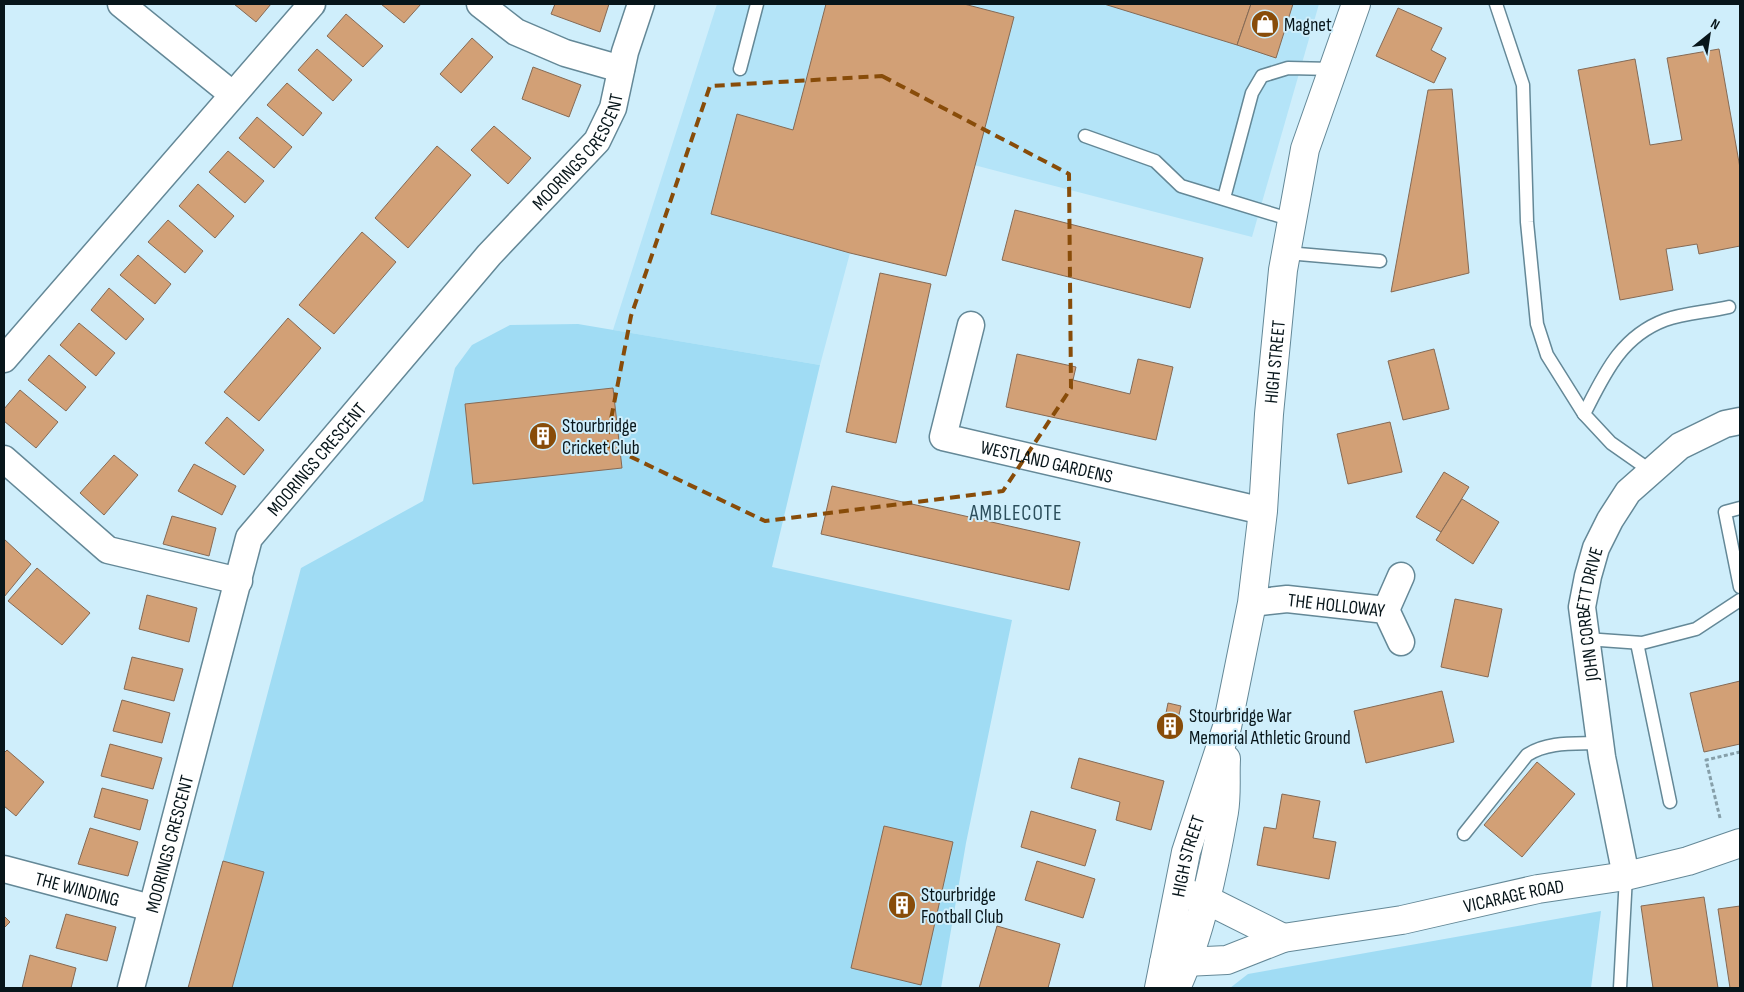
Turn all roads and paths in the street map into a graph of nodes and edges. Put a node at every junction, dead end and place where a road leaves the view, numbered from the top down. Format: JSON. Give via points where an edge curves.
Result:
{"nodes":[{"id":1,"x":121,"y":4,"type":"edge"},
{"id":2,"x":312,"y":4,"type":"edge"},
{"id":3,"x":480,"y":4,"type":"edge"},
{"id":4,"x":641,"y":4,"type":"edge"},
{"id":5,"x":757,"y":4,"type":"edge"},
{"id":6,"x":1356,"y":4,"type":"edge"},
{"id":7,"x":1496,"y":4,"type":"edge"},
{"id":8,"x":621,"y":69,"type":"junction"},
{"id":9,"x":1333,"y":69,"type":"junction"},
{"id":10,"x":740,"y":70,"type":"dead end"},
{"id":11,"x":232,"y":94,"type":"junction"},
{"id":12,"x":1085,"y":136,"type":"dead end"},
{"id":13,"x":1224,"y":198,"type":"junction"},
{"id":14,"x":1292,"y":220,"type":"junction"},
{"id":15,"x":1287,"y":253,"type":"junction"},
{"id":16,"x":1380,"y":261,"type":"dead end"},
{"id":17,"x":1729,"y":307,"type":"dead end"},
{"id":18,"x":971,"y":325,"type":"dead end"},
{"id":19,"x":4,"y":359,"type":"edge"},
{"id":20,"x":1584,"y":414,"type":"junction"},
{"id":21,"x":1740,"y":421,"type":"edge"},
{"id":22,"x":4,"y":459,"type":"edge"},
{"id":23,"x":1651,"y":471,"type":"junction"},
{"id":24,"x":1740,"y":508,"type":"edge"},
{"id":25,"x":1263,"y":511,"type":"junction"},
{"id":26,"x":1401,"y":576,"type":"dead end"},
{"id":27,"x":238,"y":581,"type":"junction"},
{"id":28,"x":1740,"y":587,"type":"edge"},
{"id":29,"x":1740,"y":600,"type":"edge"},
{"id":30,"x":1252,"y":603,"type":"junction"},
{"id":31,"x":1386,"y":610,"type":"junction"},
{"id":32,"x":1586,"y":639,"type":"junction"},
{"id":33,"x":1401,"y":642,"type":"dead end"},
{"id":34,"x":1638,"y":643,"type":"junction"},
{"id":35,"x":1227,"y":727,"type":"junction"},
{"id":36,"x":1600,"y":743,"type":"junction"},
{"id":37,"x":1740,"y":752,"type":"edge"},
{"id":38,"x":1670,"y":802,"type":"dead end"},
{"id":39,"x":1464,"y":834,"type":"dead end"},
{"id":40,"x":1734,"y":845,"type":"edge"},
{"id":41,"x":4,"y":869,"type":"edge"},
{"id":42,"x":1626,"y":876,"type":"junction"},
{"id":43,"x":1178,"y":891,"type":"junction"},
{"id":44,"x":1205,"y":899,"type":"junction"},
{"id":45,"x":151,"y":908,"type":"junction"},
{"id":46,"x":1283,"y":938,"type":"junction"},
{"id":47,"x":1170,"y":971,"type":"edge"},
{"id":48,"x":131,"y":988,"type":"edge"},
{"id":49,"x":1176,"y":988,"type":"edge"},
{"id":50,"x":1620,"y":988,"type":"edge"}],
"edges":[{"from":1,"to":11,"type":"street"},
{"from":2,"to":11,"type":"street"},
{"from":3,"to":8,"type":"street","via":[[516,32],[565,53]]},
{"from":4,"to":8,"type":"street","name":"MOORINGS CRESCENT"},
{"from":5,"to":10,"type":"lane"},
{"from":6,"to":9,"type":"main road","name":"HIGH STREET"},
{"from":7,"to":20,"type":"lane","via":[[1523,85],[1527,222],[1537,324],[1547,355]]},
{"from":8,"to":27,"type":"street","name":"MOORINGS CRESCENT","via":[[613,108],[598,141],[489,255],[249,538]]},
{"from":9,"to":13,"type":"lane","via":[[1288,68],[1262,76],[1252,93]]},
{"from":9,"to":14,"type":"main road","name":"HIGH STREET","via":[[1305,148]]},
{"from":11,"to":19,"type":"street"},
{"from":12,"to":13,"type":"lane","via":[[1154,161],[1181,186]]},
{"from":13,"to":14,"type":"lane"},
{"from":14,"to":15,"type":"main road","name":"HIGH STREET"},
{"from":15,"to":16,"type":"lane"},
{"from":15,"to":25,"type":"main road","name":"HIGH STREET","via":[[1269,414]]},
{"from":17,"to":20,"type":"lane","via":[[1665,320],[1630,339],[1607,368]]},
{"from":18,"to":25,"type":"street","name":"WESTLAND GARDENS","via":[[943,437]]},
{"from":20,"to":23,"type":"lane","via":[[1611,443]]},
{"from":21,"to":23,"type":"street","name":"JOHN CORBETT DRIVE","via":[[1725,424],[1680,446]]},
{"from":22,"to":27,"type":"street","via":[[108,550]]},
{"from":23,"to":32,"type":"street","name":"JOHN CORBETT DRIVE","via":[[1628,492],[1596,548],[1582,606]]},
{"from":24,"to":28,"type":"lane","via":[[1725,512]]},
{"from":25,"to":30,"type":"main road","name":"HIGH STREET"},
{"from":26,"to":31,"type":"street"},
{"from":27,"to":45,"type":"street","name":"MOORINGS CRESCENT"},
{"from":29,"to":34,"type":"lane","via":[[1696,629]]},
{"from":30,"to":31,"type":"street","name":"THE HOLLOWAY","via":[[1287,599]]},
{"from":30,"to":35,"type":"main road","name":"HIGH STREET"},
{"from":31,"to":33,"type":"street","name":"THE HOLLOWAY"},
{"from":32,"to":34,"type":"lane"},
{"from":32,"to":36,"type":"street","name":"JOHN CORBETT DRIVE"},
{"from":34,"to":38,"type":"lane"},
{"from":35,"to":43,"type":"main road","name":"HIGH STREET","via":[[1190,839]]},
{"from":35,"to":44,"type":"main road","name":"HIGH STREET","via":[[1224,811]]},
{"from":36,"to":39,"type":"lane","via":[[1549,745],[1527,755]]},
{"from":36,"to":42,"type":"street","name":"JOHN CORBETT DRIVE"},
{"from":37,"to":40,"type":"path","via":[[1706,760]]},
{"from":40,"to":42,"type":"main road","name":"VICARAGE ROAD","via":[[1688,861]]},
{"from":41,"to":45,"type":"street","name":"THE WINDING"},
{"from":42,"to":46,"type":"main road","name":"VICARAGE ROAD","via":[[1538,890],[1402,920]]},
{"from":42,"to":50,"type":"lane"},
{"from":43,"to":44,"type":"main road"},
{"from":43,"to":47,"type":"main road","name":"HIGH STREET"},
{"from":44,"to":46,"type":"main road"},
{"from":44,"to":47,"type":"main road","name":"HIGH STREET"},
{"from":45,"to":48,"type":"street","name":"MOORINGS CRESCENT"},
{"from":46,"to":47,"type":"main road","name":"VICARAGE ROAD","via":[[1228,960]]},
{"from":47,"to":49,"type":"main road","name":"HIGH STREET"}]}
